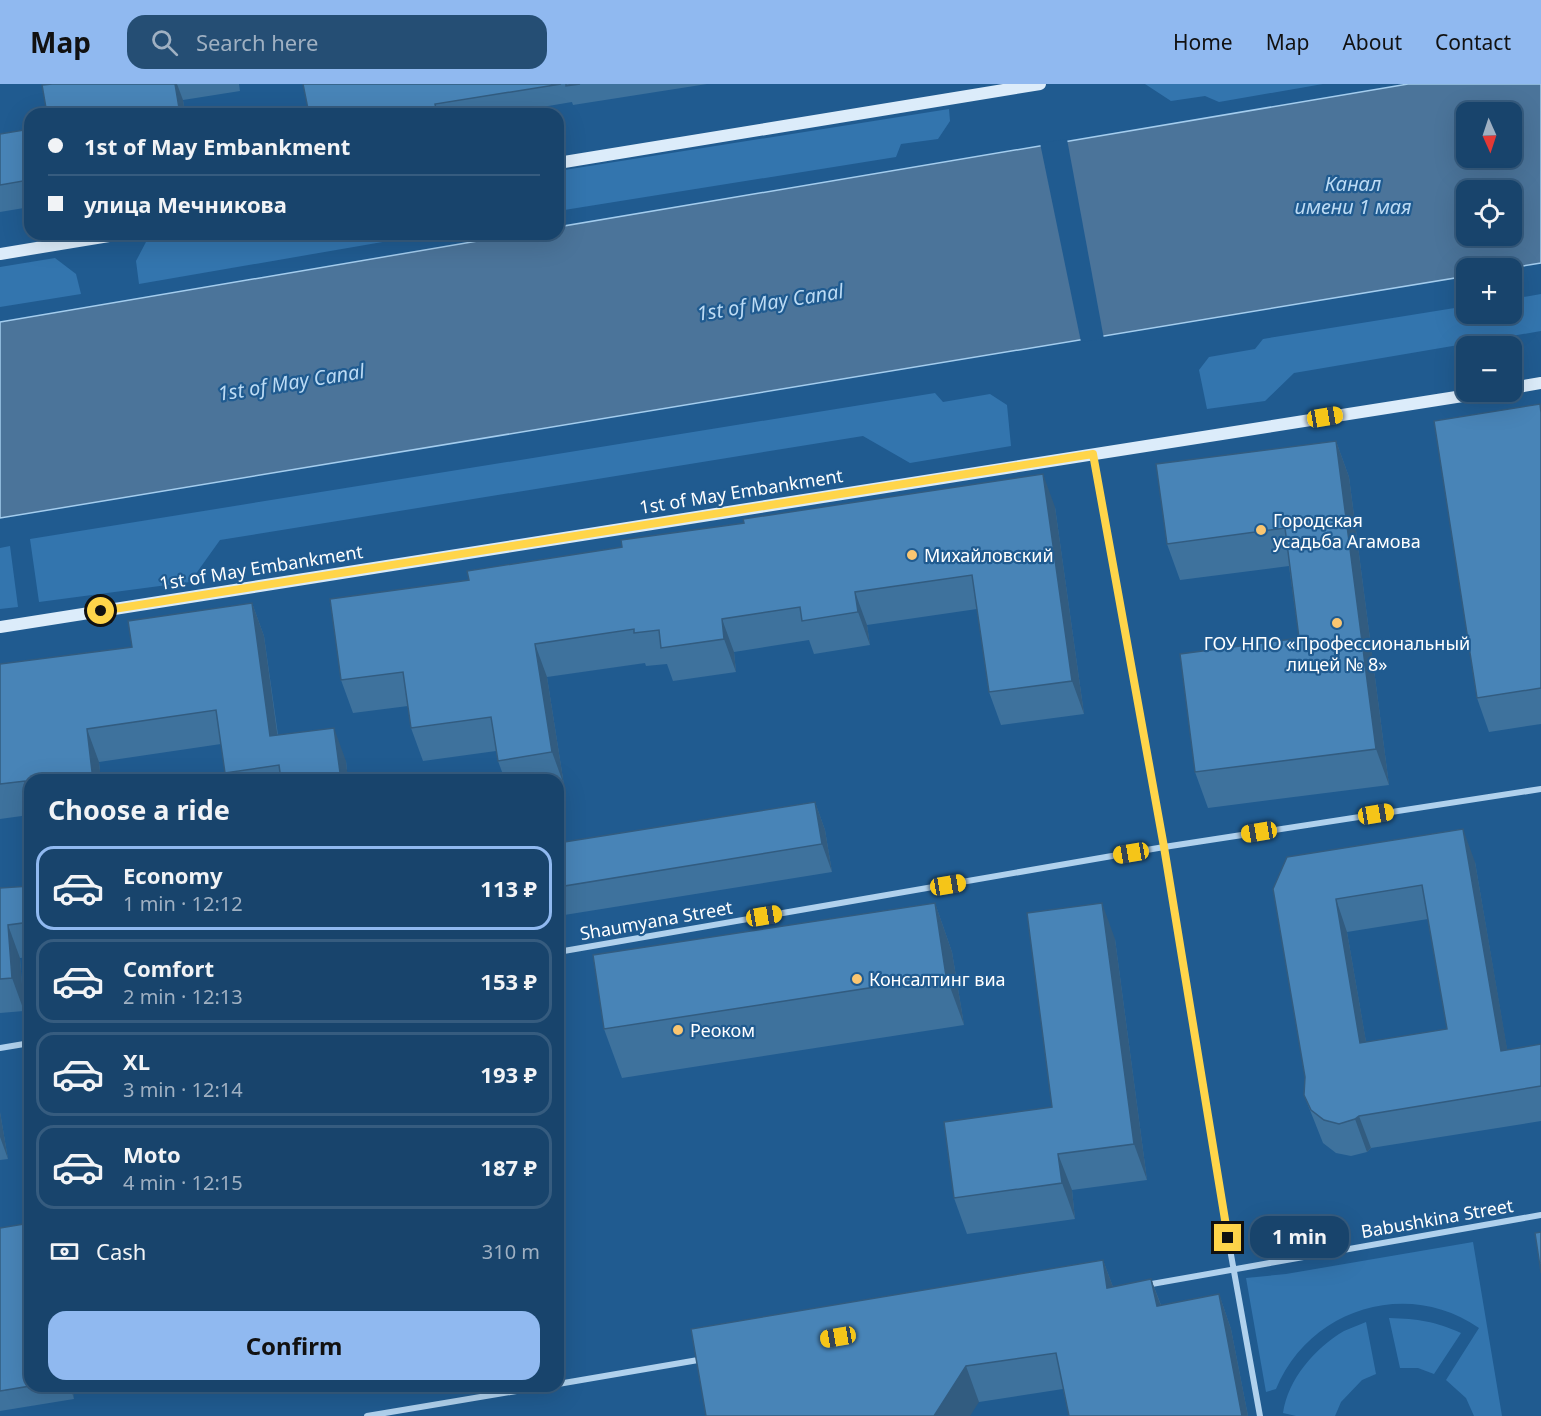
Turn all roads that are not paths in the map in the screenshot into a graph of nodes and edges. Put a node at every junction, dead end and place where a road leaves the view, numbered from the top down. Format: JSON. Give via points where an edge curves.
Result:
{"nodes":[{"id":1,"x":1040,"y":84,"type":"edge"},
{"id":2,"x":564,"y":162,"type":"edge"},
{"id":3,"x":85,"y":240,"type":"edge"},
{"id":4,"x":0,"y":254,"type":"edge"},
{"id":5,"x":1541,"y":383,"type":"edge"},
{"id":6,"x":1522,"y":386,"type":"edge"},
{"id":7,"x":1456,"y":397,"type":"edge"},
{"id":8,"x":1093,"y":454,"type":"junction"},
{"id":9,"x":0,"y":627,"type":"edge"},
{"id":10,"x":1541,"y":789,"type":"edge"},
{"id":11,"x":1164,"y":847,"type":"junction"},
{"id":12,"x":564,"y":951,"type":"edge"},
{"id":13,"x":24,"y":1044,"type":"edge"},
{"id":14,"x":0,"y":1048,"type":"edge"},
{"id":15,"x":1541,"y":1215,"type":"edge"},
{"id":16,"x":1234,"y":1270,"type":"junction"},
{"id":17,"x":1140,"y":1286,"type":"edge"},
{"id":18,"x":710,"y":1359,"type":"edge"},
{"id":19,"x":564,"y":1383,"type":"edge"},
{"id":20,"x":510,"y":1392,"type":"edge"},
{"id":21,"x":367,"y":1416,"type":"edge"},
{"id":22,"x":1260,"y":1416,"type":"edge"}],
"edges":[{"from":1,"to":2,"type":"main road"},
{"from":3,"to":4,"type":"main road"},
{"from":5,"to":6,"type":"main road"},
{"from":7,"to":8,"type":"main road","name":"1st of May Embankment"},
{"from":8,"to":9,"type":"main road","name":"1st of May Embankment"},
{"from":8,"to":11,"type":"street"},
{"from":10,"to":11,"type":"street","name":"Shaumyana Street"},
{"from":11,"to":12,"type":"street","name":"Shaumyana Street"},
{"from":11,"to":16,"type":"street"},
{"from":13,"to":14,"type":"street"},
{"from":15,"to":16,"type":"street","name":"Babushkina Street"},
{"from":16,"to":17,"type":"street","name":"Babushkina Street"},
{"from":16,"to":22,"type":"street"},
{"from":18,"to":19,"type":"street"},
{"from":20,"to":21,"type":"street"}]}
